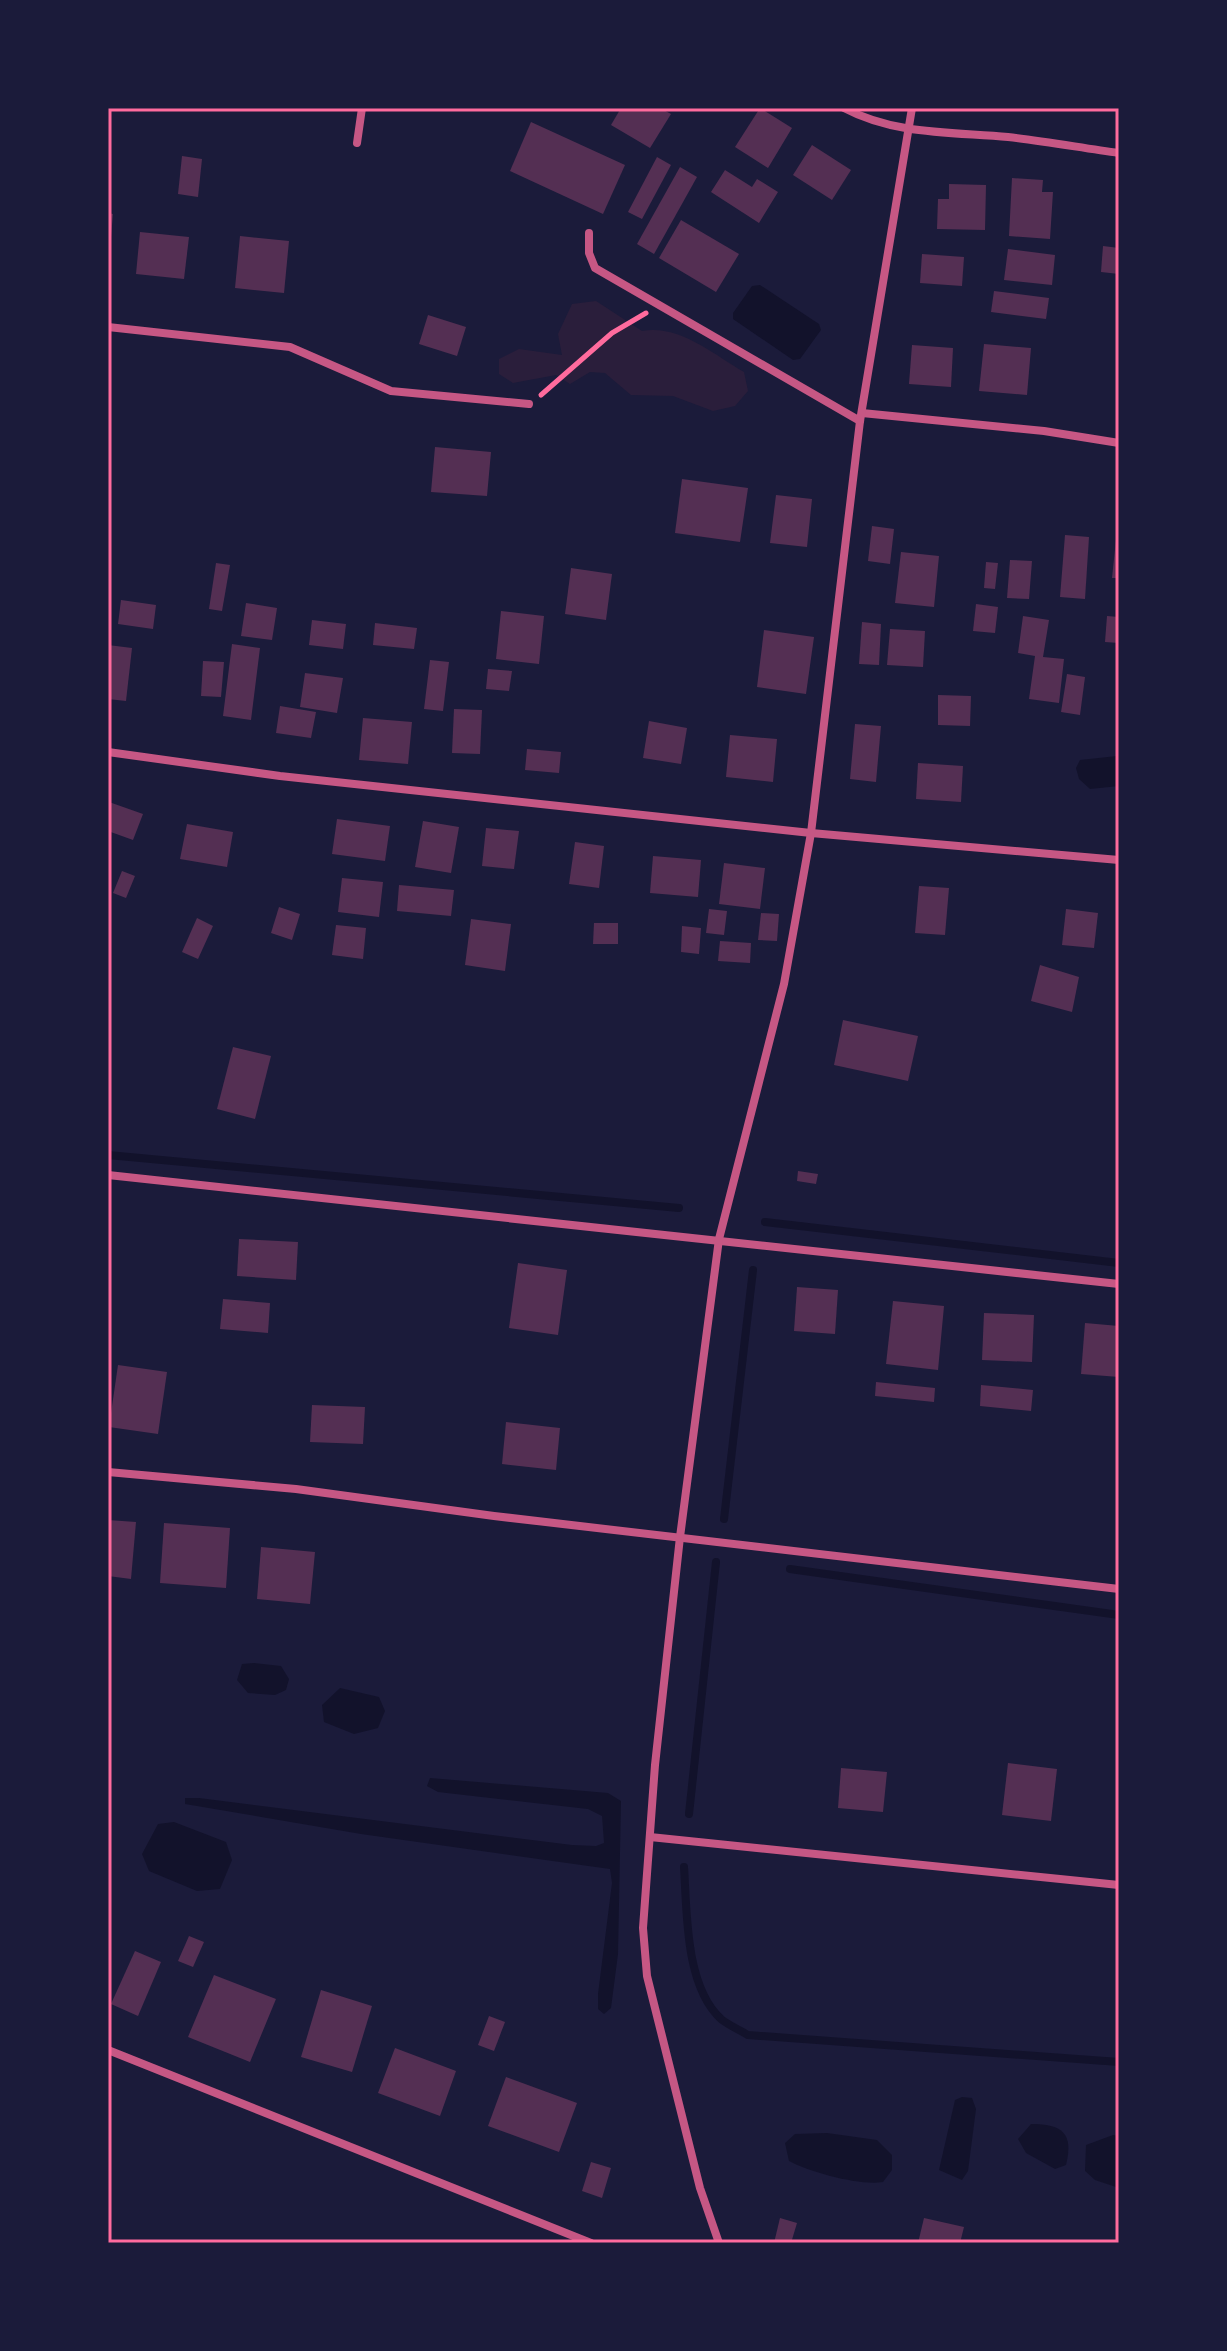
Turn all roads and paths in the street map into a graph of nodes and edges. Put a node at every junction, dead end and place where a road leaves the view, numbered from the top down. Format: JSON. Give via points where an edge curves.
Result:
{"nodes":[{"id":1,"x":362,"y":108,"type":"edge"},
{"id":2,"x":844,"y":108,"type":"edge"},
{"id":3,"x":912,"y":108,"type":"edge"},
{"id":4,"x":910,"y":130,"type":"junction"},
{"id":5,"x":357,"y":143,"type":"dead end"},
{"id":6,"x":1119,"y":153,"type":"edge"},
{"id":7,"x":589,"y":233,"type":"dead end"},
{"id":8,"x":658,"y":307,"type":"junction"},
{"id":9,"x":108,"y":327,"type":"edge"},
{"id":10,"x":529,"y":404,"type":"joint"},
{"id":11,"x":861,"y":417,"type":"junction"},
{"id":12,"x":1119,"y":443,"type":"edge"},
{"id":13,"x":108,"y":752,"type":"edge"},
{"id":14,"x":811,"y":833,"type":"junction"},
{"id":15,"x":1119,"y":860,"type":"edge"},
{"id":16,"x":108,"y":1175,"type":"edge"},
{"id":17,"x":719,"y":1239,"type":"junction"},
{"id":18,"x":1119,"y":1284,"type":"edge"},
{"id":19,"x":108,"y":1472,"type":"edge"},
{"id":20,"x":680,"y":1537,"type":"junction"},
{"id":21,"x":1119,"y":1589,"type":"edge"},
{"id":22,"x":650,"y":1837,"type":"junction"},
{"id":23,"x":1119,"y":1885,"type":"edge"},
{"id":24,"x":108,"y":2050,"type":"edge"},
{"id":25,"x":591,"y":2243,"type":"edge"},
{"id":26,"x":719,"y":2243,"type":"edge"}],
"edges":[{"from":1,"to":5,"type":"street"},
{"from":2,"to":4,"type":"street","via":[[866,120]]},
{"from":3,"to":4,"type":"street"},
{"from":4,"to":6,"type":"street"},
{"from":4,"to":11,"type":"street"},
{"from":7,"to":8,"type":"street","via":[[595,268]]},
{"from":8,"to":10,"type":"path","via":[[612,333]]},
{"from":8,"to":11,"type":"street"},
{"from":9,"to":10,"type":"street","via":[[290,347],[391,391]]},
{"from":11,"to":12,"type":"street","via":[[1044,431]]},
{"from":11,"to":14,"type":"street"},
{"from":13,"to":14,"type":"street","via":[[280,776]]},
{"from":14,"to":15,"type":"street"},
{"from":14,"to":17,"type":"street","via":[[784,984]]},
{"from":16,"to":17,"type":"street"},
{"from":17,"to":18,"type":"street"},
{"from":17,"to":20,"type":"street"},
{"from":19,"to":20,"type":"street","via":[[296,1489]]},
{"from":20,"to":21,"type":"street"},
{"from":20,"to":22,"type":"street"},
{"from":22,"to":23,"type":"street"},
{"from":22,"to":26,"type":"street","via":[[643,1928],[647,1976],[700,2188]]},
{"from":24,"to":25,"type":"street"}]}
